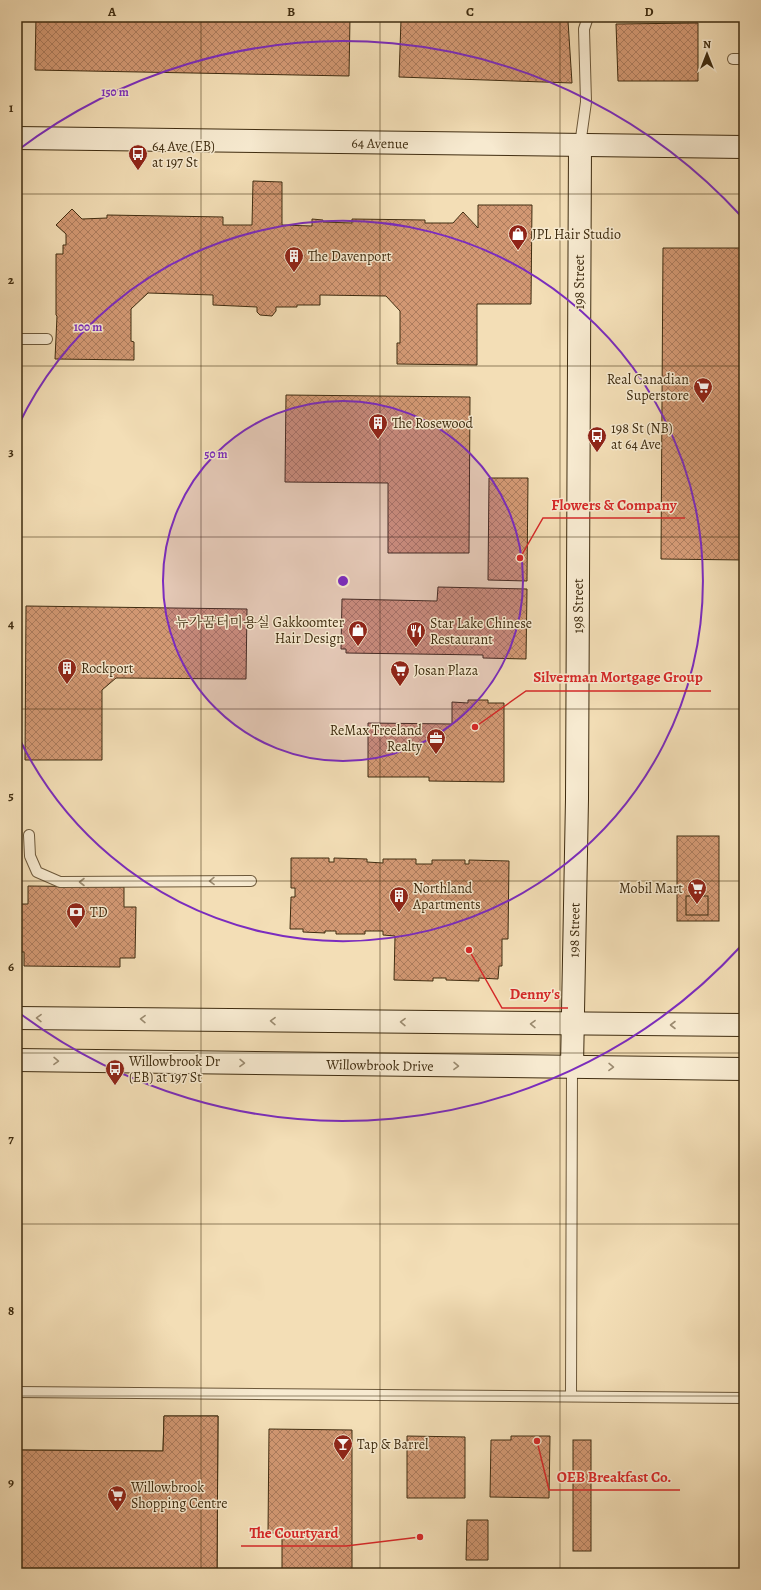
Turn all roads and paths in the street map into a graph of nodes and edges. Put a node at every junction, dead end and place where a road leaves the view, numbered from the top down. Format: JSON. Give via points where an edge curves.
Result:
{"nodes":[{"id":1,"x":588,"y":17,"type":"edge"},
{"id":2,"x":733,"y":59,"type":"dead end"},
{"id":3,"x":744,"y":59,"type":"edge"},
{"id":4,"x":17,"y":138,"type":"edge"},
{"id":5,"x":580,"y":145,"type":"junction"},
{"id":6,"x":744,"y":147,"type":"edge"},
{"id":7,"x":17,"y":339,"type":"edge"},
{"id":8,"x":47,"y":339,"type":"dead end"},
{"id":9,"x":28,"y":835,"type":"dead end"},
{"id":10,"x":251,"y":881,"type":"dead end"},
{"id":11,"x":17,"y":1018,"type":"edge"},
{"id":12,"x":572,"y":1024,"type":"junction"},
{"id":13,"x":744,"y":1025,"type":"edge"},
{"id":14,"x":17,"y":1060,"type":"edge"},
{"id":15,"x":572,"y":1066,"type":"junction"},
{"id":16,"x":744,"y":1069,"type":"edge"},
{"id":17,"x":17,"y":1392,"type":"edge"},
{"id":18,"x":571,"y":1396,"type":"junction"},
{"id":19,"x":744,"y":1398,"type":"edge"}],
"edges":[{"from":1,"to":5,"type":"lane","via":[[584,29],[586,102]]},
{"from":2,"to":3,"type":"lane"},
{"from":4,"to":5,"type":"main road","name":"64 Avenue"},
{"from":5,"to":6,"type":"main road","name":"64 Avenue"},
{"from":5,"to":12,"type":"main road","name":"198 Street","via":[[577,799]]},
{"from":7,"to":8,"type":"lane"},
{"from":10,"to":9,"type":"lane","one_way":true,"via":[[60,882],[37,872],[30,856]]},
{"from":12,"to":11,"type":"main road","one_way":true},
{"from":13,"to":12,"type":"main road","one_way":true},
{"from":12,"to":15,"type":"main road","name":"198 Street"},
{"from":14,"to":15,"type":"main road","name":"Willowbrook Drive","one_way":true},
{"from":15,"to":16,"type":"main road","name":"Willowbrook Drive","one_way":true},
{"from":15,"to":18,"type":"lane"},
{"from":17,"to":18,"type":"lane"},
{"from":18,"to":19,"type":"lane"}]}
